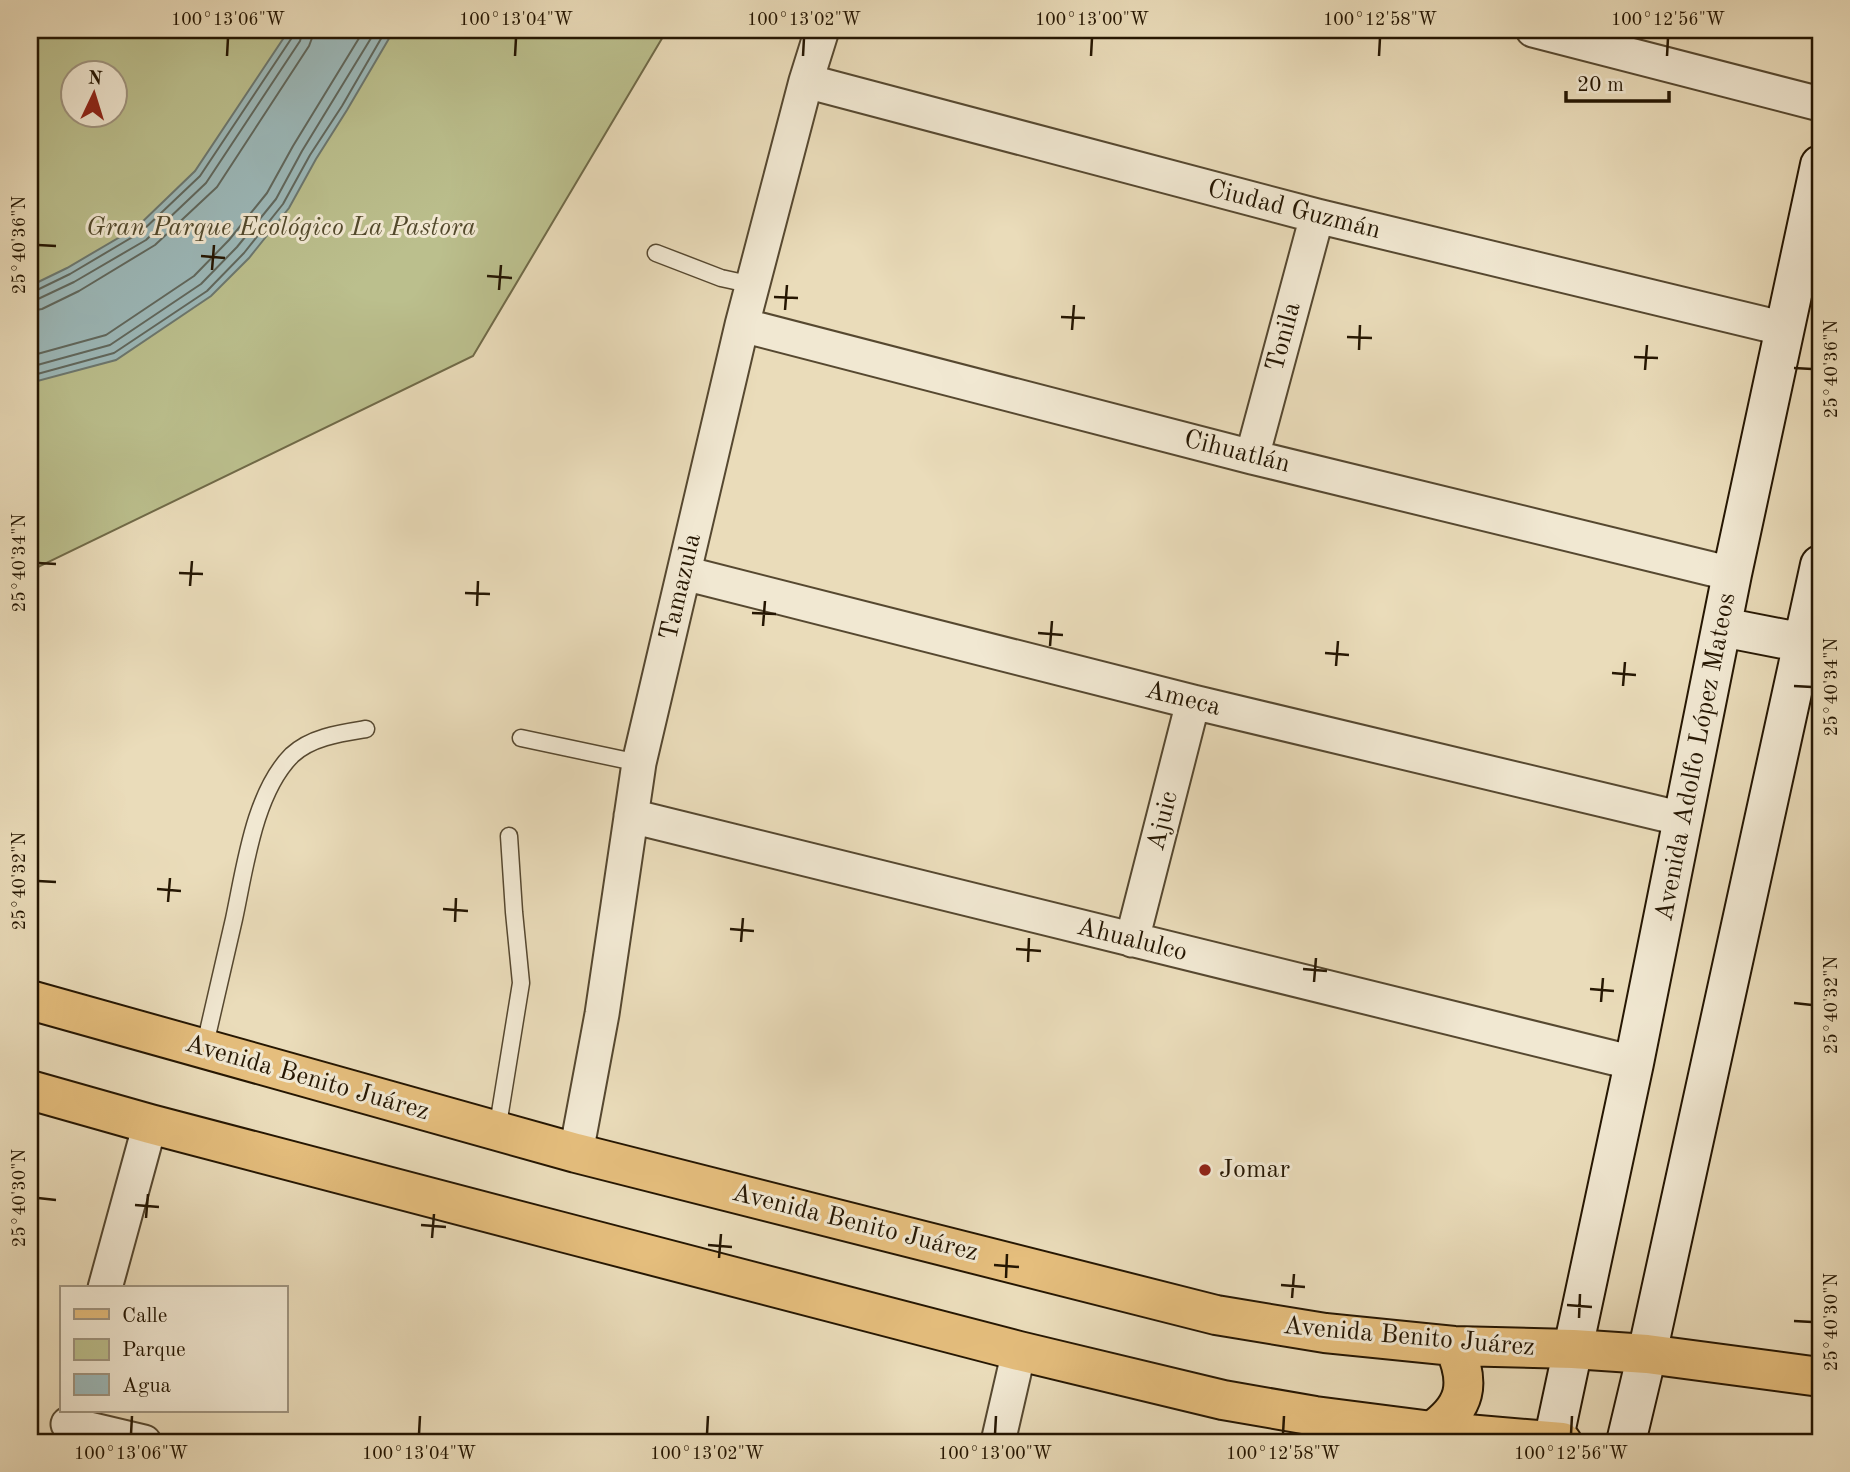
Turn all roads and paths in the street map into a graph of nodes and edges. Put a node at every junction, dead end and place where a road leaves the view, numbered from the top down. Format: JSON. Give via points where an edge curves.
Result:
{"nodes":[{"id":1,"x":821,"y":30,"type":"edge"},
{"id":2,"x":1533,"y":30,"type":"edge"},
{"id":3,"x":806,"y":81,"type":"junction"},
{"id":4,"x":1820,"y":104,"type":"edge"},
{"id":5,"x":1820,"y":165,"type":"edge"},
{"id":6,"x":1317,"y":216,"type":"junction"},
{"id":7,"x":656,"y":253,"type":"dead end"},
{"id":8,"x":753,"y":285,"type":"junction"},
{"id":9,"x":742,"y":325,"type":"junction"},
{"id":10,"x":1785,"y":329,"type":"junction"},
{"id":11,"x":1252,"y":457,"type":"junction"},
{"id":12,"x":1820,"y":565,"type":"edge"},
{"id":13,"x":684,"y":573,"type":"junction"},
{"id":14,"x":1732,"y":574,"type":"junction"},
{"id":15,"x":1722,"y":627,"type":"junction"},
{"id":16,"x":1804,"y":643,"type":"junction"},
{"id":17,"x":1193,"y":702,"type":"junction"},
{"id":18,"x":366,"y":729,"type":"dead end"},
{"id":19,"x":521,"y":738,"type":"dead end"},
{"id":20,"x":639,"y":763,"type":"junction"},
{"id":21,"x":631,"y":816,"type":"junction"},
{"id":22,"x":1683,"y":819,"type":"junction"},
{"id":23,"x":509,"y":836,"type":"dead end"},
{"id":24,"x":1132,"y":940,"type":"junction"},
{"id":25,"x":30,"y":1000,"type":"edge"},
{"id":26,"x":204,"y":1049,"type":"junction"},
{"id":27,"x":1634,"y":1063,"type":"junction"},
{"id":28,"x":30,"y":1090,"type":"edge"},
{"id":29,"x":150,"y":1124,"type":"junction"},
{"id":30,"x":497,"y":1131,"type":"junction"},
{"id":31,"x":576,"y":1153,"type":"junction"},
{"id":32,"x":106,"y":1286,"type":"edge"},
{"id":33,"x":1454,"y":1346,"type":"junction"},
{"id":34,"x":1573,"y":1349,"type":"junction"},
{"id":35,"x":1019,"y":1350,"type":"junction"},
{"id":36,"x":1647,"y":1354,"type":"junction"},
{"id":37,"x":1820,"y":1377,"type":"edge"},
{"id":38,"x":68,"y":1425,"type":"edge"},
{"id":39,"x":1431,"y":1437,"type":"edge"},
{"id":40,"x":144,"y":1442,"type":"edge"},
{"id":41,"x":998,"y":1442,"type":"edge"},
{"id":42,"x":1553,"y":1442,"type":"edge"},
{"id":43,"x":1562,"y":1442,"type":"edge"},
{"id":44,"x":1626,"y":1442,"type":"edge"}],
"edges":[{"from":1,"to":3,"type":"street","name":"Tamazula"},
{"from":2,"to":4,"type":"street"},
{"from":3,"to":6,"type":"street","name":"Ciudad Guzmán"},
{"from":3,"to":8,"type":"street","name":"Tamazula"},
{"from":5,"to":10,"type":"main road","name":"Avenida Adolfo López Mateos"},
{"from":6,"to":10,"type":"street","name":"Ciudad Guzmán"},
{"from":6,"to":11,"type":"street","name":"Tonila"},
{"from":7,"to":8,"type":"lane"},
{"from":8,"to":9,"type":"street","name":"Tamazula"},
{"from":9,"to":11,"type":"street","name":"Cihuatlán"},
{"from":9,"to":13,"type":"street","name":"Tamazula"},
{"from":10,"to":14,"type":"main road","name":"Avenida Adolfo López Mateos"},
{"from":11,"to":14,"type":"street","name":"Cihuatlán"},
{"from":12,"to":16,"type":"main road"},
{"from":13,"to":17,"type":"street","name":"Ameca"},
{"from":13,"to":20,"type":"street","name":"Tamazula"},
{"from":14,"to":15,"type":"main road","name":"Avenida Adolfo López Mateos"},
{"from":15,"to":16,"type":"main road"},
{"from":15,"to":22,"type":"main road","name":"Avenida Adolfo López Mateos"},
{"from":16,"to":36,"type":"main road"},
{"from":17,"to":22,"type":"street","name":"Ameca"},
{"from":17,"to":24,"type":"street","name":"Ajuic"},
{"from":18,"to":26,"type":"lane","via":[[317,740],[294,753],[276,773],[250,844]]},
{"from":19,"to":20,"type":"lane"},
{"from":20,"to":21,"type":"street","name":"Tamazula"},
{"from":21,"to":24,"type":"street","name":"Ahualulco"},
{"from":21,"to":31,"type":"street","name":"Tamazula","via":[[603,1014]]},
{"from":22,"to":27,"type":"main road","name":"Avenida Adolfo López Mateos"},
{"from":23,"to":30,"type":"lane","via":[[521,983]]},
{"from":24,"to":27,"type":"street","name":"Ahualulco"},
{"from":25,"to":26,"type":"main road","name":"Avenida Benito Juárez"},
{"from":26,"to":30,"type":"main road","name":"Avenida Benito Juárez"},
{"from":27,"to":34,"type":"main road","name":"Avenida Adolfo López Mateos"},
{"from":28,"to":29,"type":"main road"},
{"from":29,"to":32,"type":"street"},
{"from":29,"to":35,"type":"main road"},
{"from":30,"to":31,"type":"main road","name":"Avenida Benito Juárez"},
{"from":31,"to":33,"type":"main road","name":"Avenida Benito Juárez","via":[[1216,1315],[1325,1333]]},
{"from":33,"to":34,"type":"main road","name":"Avenida Benito Juárez"},
{"from":33,"to":39,"type":"main road","via":[[1463,1374],[1461,1401]]},
{"from":34,"to":36,"type":"main road","name":"Avenida Benito Juárez"},
{"from":34,"to":42,"type":"main road","name":"Avenida Adolfo López Mateos"},
{"from":35,"to":39,"type":"main road","via":[[1223,1400]]},
{"from":35,"to":41,"type":"street"},
{"from":36,"to":37,"type":"main road","name":"Avenida Benito Juárez"},
{"from":36,"to":44,"type":"main road"},
{"from":38,"to":40,"type":"street"},
{"from":39,"to":42,"type":"main road"},
{"from":42,"to":43,"type":"main road"}]}
